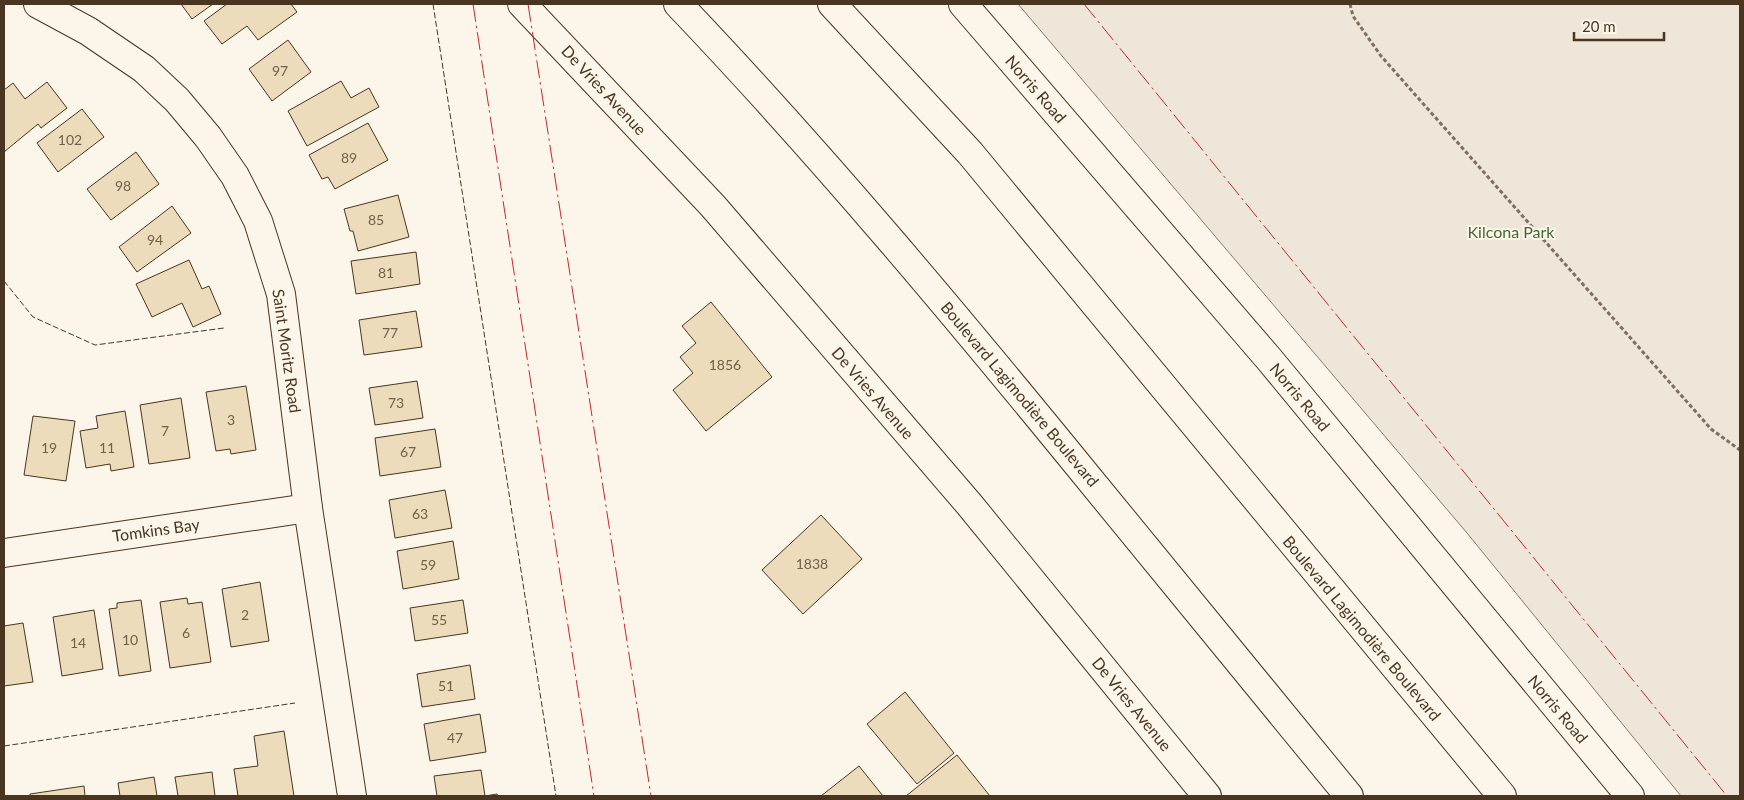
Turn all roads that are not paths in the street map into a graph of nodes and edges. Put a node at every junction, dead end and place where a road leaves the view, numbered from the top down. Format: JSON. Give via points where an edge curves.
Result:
{"nodes":[{"id":1,"x":38,"y":4,"type":"edge"},
{"id":2,"x":522,"y":4,"type":"edge"},
{"id":3,"x":678,"y":4,"type":"edge"},
{"id":4,"x":832,"y":4,"type":"edge"},
{"id":5,"x":963,"y":4,"type":"edge"},
{"id":6,"x":308,"y":508,"type":"junction"},
{"id":7,"x":4,"y":552,"type":"edge"},
{"id":8,"x":352,"y":796,"type":"edge"},
{"id":9,"x":1207,"y":796,"type":"edge"},
{"id":10,"x":1349,"y":796,"type":"edge"},
{"id":11,"x":1502,"y":796,"type":"edge"},
{"id":12,"x":1630,"y":796,"type":"edge"}],
"edges":[{"from":1,"to":6,"type":"street","name":"Saint Moritz Road","via":[[88,31],[144,68],[177,100],[235,176],[258,221],[281,294]]},
{"from":2,"to":9,"type":"street","name":"De Vries Avenue","via":[[713,206],[968,504]]},
{"from":3,"to":10,"type":"street","name":"Boulevard Lagimodière Boulevard","via":[[905,257]]},
{"from":4,"to":11,"type":"street","name":"Boulevard Lagimodière Boulevard","via":[[970,153]]},
{"from":5,"to":12,"type":"street","name":"Norris Road","via":[[1269,359]]},
{"from":6,"to":7,"type":"street","name":"Tomkins Bay"},
{"from":6,"to":8,"type":"street","name":"Saint Moritz Road"}]}
